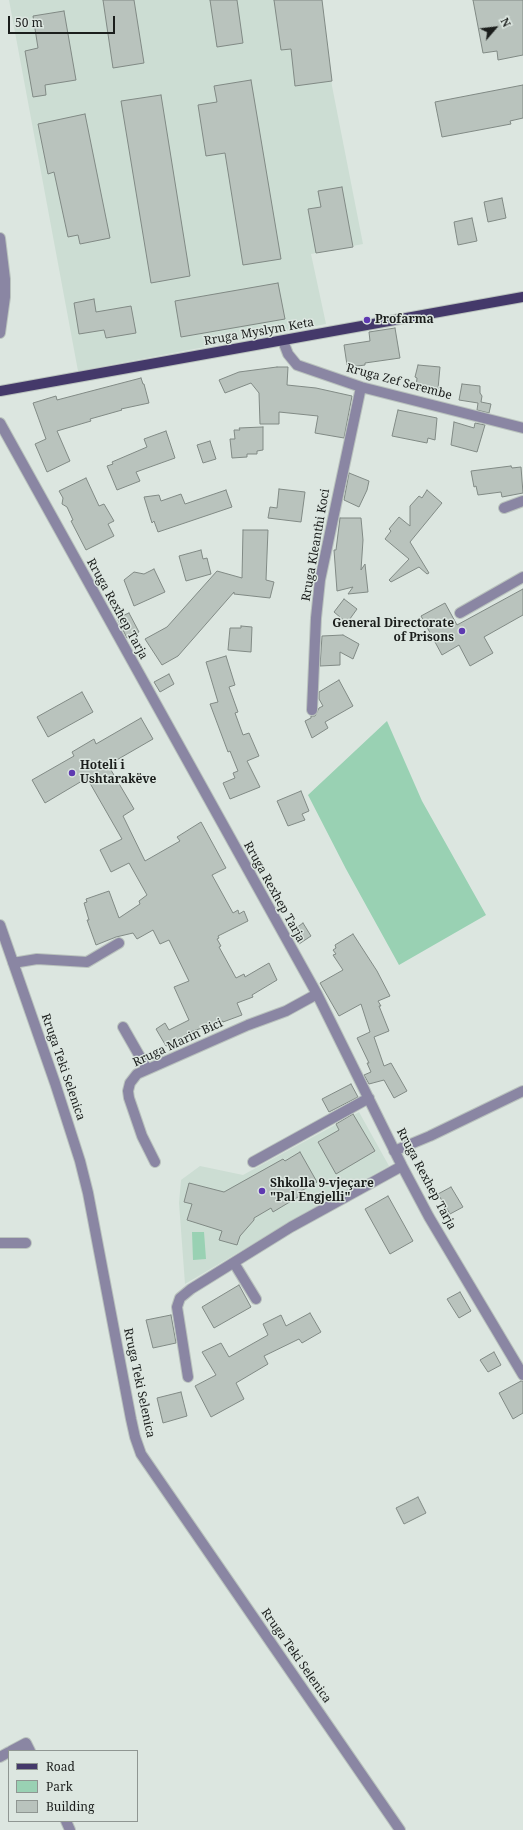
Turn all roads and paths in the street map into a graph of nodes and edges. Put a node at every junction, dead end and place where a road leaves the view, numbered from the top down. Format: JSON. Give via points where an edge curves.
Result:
{"nodes":[{"id":1,"x":0,"y":238,"type":"edge"},
{"id":2,"x":523,"y":297,"type":"edge"},
{"id":3,"x":0,"y":333,"type":"edge"},
{"id":4,"x":283,"y":341,"type":"junction"},
{"id":5,"x":361,"y":387,"type":"junction"},
{"id":6,"x":0,"y":391,"type":"edge"},
{"id":7,"x":0,"y":423,"type":"edge"},
{"id":8,"x":523,"y":428,"type":"edge"},
{"id":9,"x":523,"y":501,"type":"edge"},
{"id":10,"x":504,"y":508,"type":"dead end"},
{"id":11,"x":523,"y":577,"type":"edge"},
{"id":12,"x":460,"y":613,"type":"dead end"},
{"id":13,"x":312,"y":710,"type":"dead end"},
{"id":14,"x":0,"y":926,"type":"edge"},
{"id":15,"x":119,"y":943,"type":"dead end"},
{"id":16,"x":13,"y":963,"type":"junction"},
{"id":17,"x":317,"y":994,"type":"junction"},
{"id":18,"x":123,"y":1027,"type":"dead end"},
{"id":19,"x":147,"y":1069,"type":"junction"},
{"id":20,"x":523,"y":1091,"type":"edge"},
{"id":21,"x":369,"y":1098,"type":"junction"},
{"id":22,"x":394,"y":1151,"type":"junction"},
{"id":23,"x":155,"y":1162,"type":"dead end"},
{"id":24,"x":253,"y":1162,"type":"dead end"},
{"id":25,"x":402,"y":1166,"type":"junction"},
{"id":26,"x":0,"y":1243,"type":"edge"},
{"id":27,"x":26,"y":1244,"type":"dead end"},
{"id":28,"x":234,"y":1262,"type":"junction"},
{"id":29,"x":256,"y":1299,"type":"dead end"},
{"id":30,"x":520,"y":1364,"type":"edge"},
{"id":31,"x":523,"y":1375,"type":"edge"},
{"id":32,"x":188,"y":1378,"type":"dead end"},
{"id":33,"x":28,"y":1747,"type":"edge"},
{"id":34,"x":18,"y":1750,"type":"edge"},
{"id":35,"x":400,"y":1830,"type":"edge"}],
"edges":[{"from":1,"to":3,"type":"street","via":[[5,279]]},
{"from":2,"to":4,"type":"main road","name":"Rruga Myslym Keta"},
{"from":4,"to":5,"type":"street","name":"Rruga Zef Serembe","via":[[288,354],[297,365]]},
{"from":4,"to":6,"type":"main road","name":"Rruga Myslym Keta"},
{"from":5,"to":8,"type":"street","name":"Rruga Zef Serembe"},
{"from":5,"to":13,"type":"street","name":"Rruga Kleanthi Koci","via":[[320,580]]},
{"from":7,"to":17,"type":"street","name":"Rruga Rexhep Tarja"},
{"from":9,"to":10,"type":"street"},
{"from":11,"to":12,"type":"street"},
{"from":14,"to":16,"type":"street","name":"Rruga Teki Selenica"},
{"from":15,"to":16,"type":"street","via":[[87,962],[37,959]]},
{"from":16,"to":35,"type":"street","name":"Rruga Teki Selenica","via":[[55,1083],[83,1174],[131,1419],[141,1454]]},
{"from":17,"to":19,"type":"street","name":"Rruga Marin Bici","via":[[286,1011]]},
{"from":17,"to":21,"type":"street","name":"Rruga Rexhep Tarja"},
{"from":18,"to":19,"type":"street"},
{"from":19,"to":23,"type":"street","name":"Rruga Marin Bici","via":[[137,1074],[128,1091],[142,1136]]},
{"from":20,"to":22,"type":"street"},
{"from":21,"to":22,"type":"street","name":"Rruga Rexhep Tarja"},
{"from":21,"to":24,"type":"street"},
{"from":22,"to":25,"type":"street","name":"Rruga Rexhep Tarja"},
{"from":25,"to":28,"type":"street","via":[[291,1227]]},
{"from":25,"to":30,"type":"street","name":"Rruga Rexhep Tarja","via":[[429,1217]]},
{"from":26,"to":27,"type":"street"},
{"from":28,"to":29,"type":"street"},
{"from":28,"to":32,"type":"street","via":[[180,1298],[177,1307]]},
{"from":30,"to":31,"type":"street","name":"Rruga Rexhep Tarja"},
{"from":33,"to":34,"type":"street"}]}
